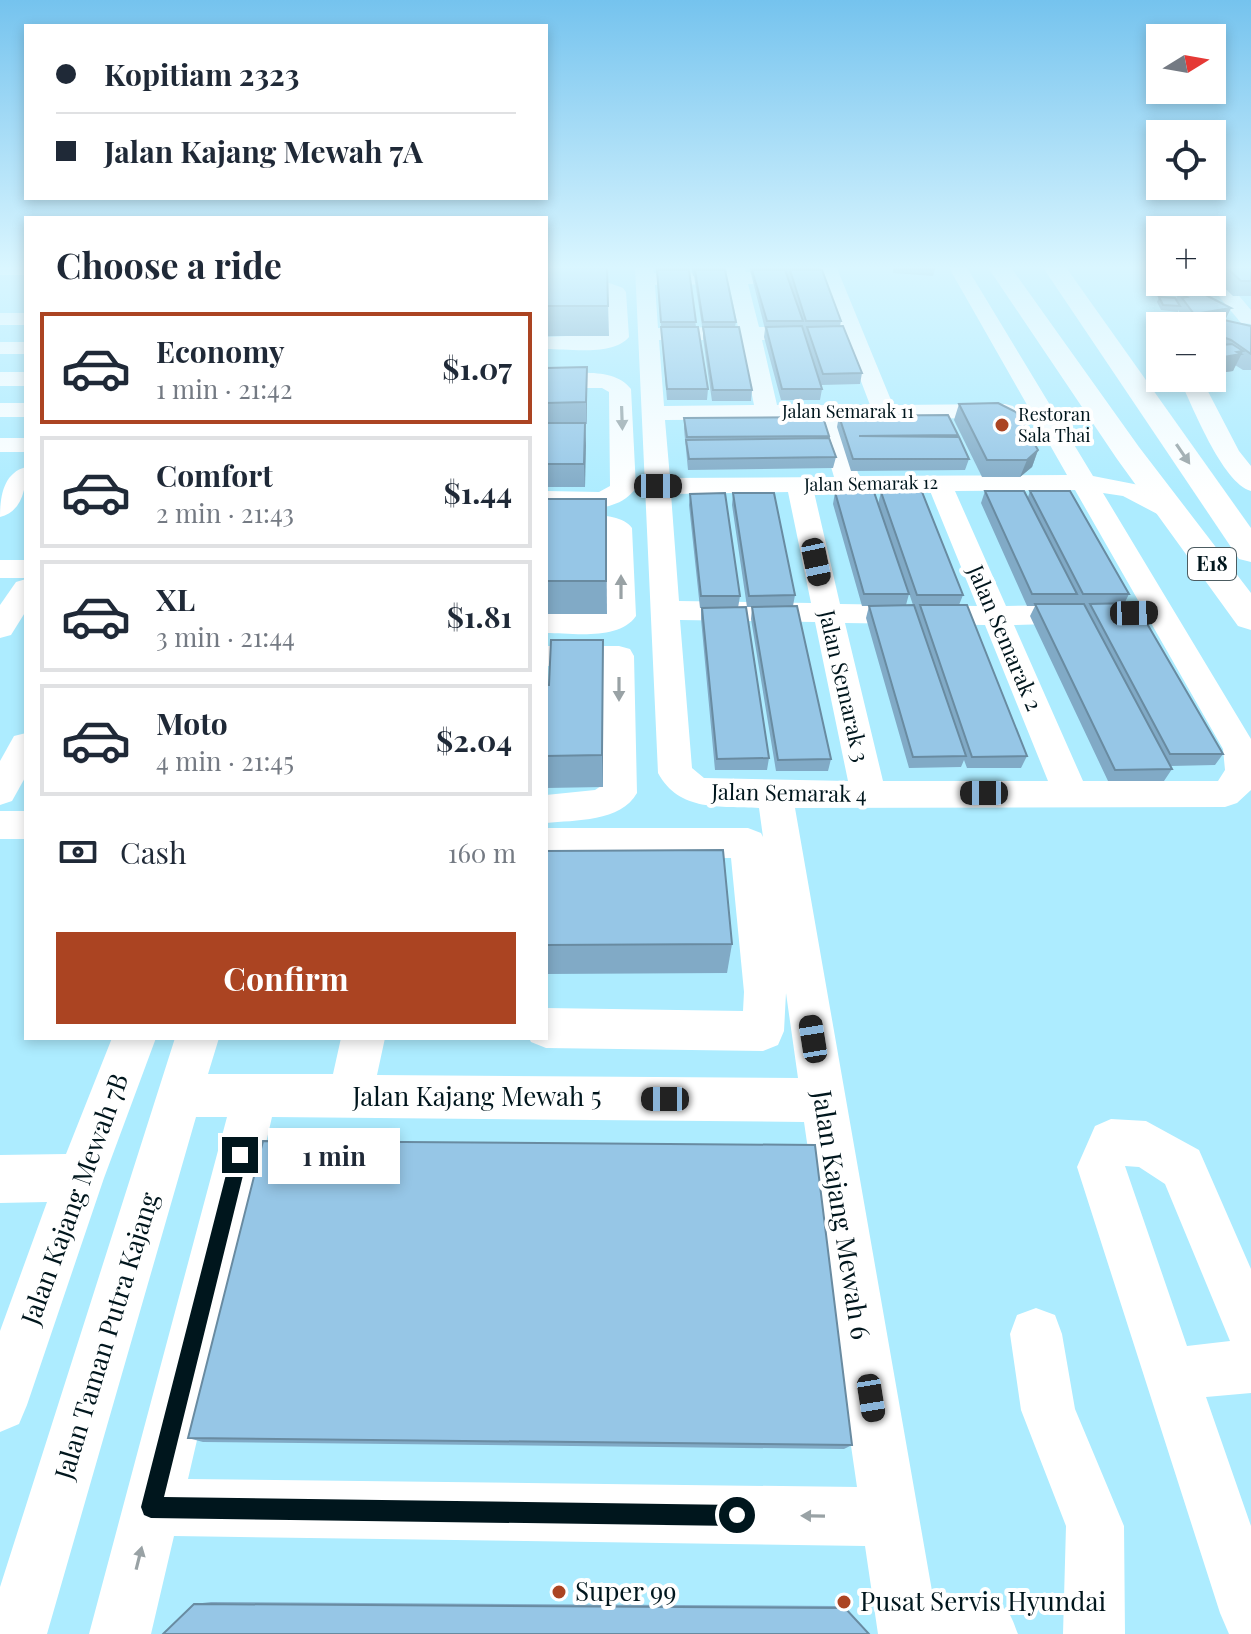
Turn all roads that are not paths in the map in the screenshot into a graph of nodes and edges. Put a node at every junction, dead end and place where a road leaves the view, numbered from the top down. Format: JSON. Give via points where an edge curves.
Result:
{"nodes":[{"id":1,"x":592,"y":342,"type":"edge"},
{"id":2,"x":649,"y":342,"type":"edge"},
{"id":3,"x":752,"y":342,"type":"edge"},
{"id":4,"x":857,"y":342,"type":"edge"},
{"id":5,"x":1002,"y":342,"type":"edge"},
{"id":6,"x":1051,"y":342,"type":"edge"},
{"id":7,"x":1106,"y":342,"type":"edge"},
{"id":8,"x":548,"y":343,"type":"edge"},
{"id":9,"x":0,"y":348,"type":"edge"},
{"id":10,"x":24,"y":348,"type":"edge"},
{"id":11,"x":0,"y":379,"type":"edge"},
{"id":12,"x":24,"y":379,"type":"edge"},
{"id":13,"x":548,"y":381,"type":"edge"},
{"id":14,"x":1197,"y":392,"type":"edge"},
{"id":15,"x":0,"y":410,"type":"edge"},
{"id":16,"x":24,"y":410,"type":"edge"},
{"id":17,"x":1042,"y":411,"type":"junction"},
{"id":18,"x":767,"y":412,"type":"junction"},
{"id":19,"x":826,"y":412,"type":"junction"},
{"id":20,"x":884,"y":412,"type":"junction"},
{"id":21,"x":654,"y":413,"type":"junction"},
{"id":22,"x":0,"y":445,"type":"edge"},
{"id":23,"x":24,"y":445,"type":"edge"},
{"id":24,"x":1128,"y":453,"type":"junction"},
{"id":25,"x":1033,"y":454,"type":"edge"},
{"id":26,"x":15,"y":481,"type":"edge"},
{"id":27,"x":1047,"y":482,"type":"junction"},
{"id":28,"x":1084,"y":482,"type":"junction"},
{"id":29,"x":939,"y":483,"type":"junction"},
{"id":30,"x":1251,"y":483,"type":"edge"},
{"id":31,"x":799,"y":484,"type":"junction"},
{"id":32,"x":849,"y":484,"type":"junction"},
{"id":33,"x":658,"y":486,"type":"junction"},
{"id":34,"x":548,"y":499,"type":"edge"},
{"id":35,"x":0,"y":509,"type":"edge"},
{"id":36,"x":1172,"y":511,"type":"junction"},
{"id":37,"x":548,"y":524,"type":"edge"},
{"id":38,"x":1251,"y":552,"type":"edge"},
{"id":39,"x":0,"y":569,"type":"edge"},
{"id":40,"x":24,"y":569,"type":"edge"},
{"id":41,"x":0,"y":584,"type":"edge"},
{"id":42,"x":24,"y":586,"type":"edge"},
{"id":43,"x":24,"y":589,"type":"edge"},
{"id":44,"x":665,"y":610,"type":"junction"},
{"id":45,"x":827,"y":613,"type":"junction"},
{"id":46,"x":1101,"y":614,"type":"edge"},
{"id":47,"x":996,"y":616,"type":"junction"},
{"id":48,"x":1251,"y":618,"type":"edge"},
{"id":49,"x":548,"y":623,"type":"edge"},
{"id":50,"x":0,"y":628,"type":"edge"},
{"id":51,"x":548,"y":656,"type":"edge"},
{"id":52,"x":24,"y":749,"type":"edge"},
{"id":53,"x":0,"y":792,"type":"edge"},
{"id":54,"x":1071,"y":793,"type":"junction"},
{"id":55,"x":868,"y":794,"type":"junction"},
{"id":56,"x":775,"y":795,"type":"junction"},
{"id":57,"x":548,"y":809,"type":"edge"},
{"id":58,"x":0,"y":825,"type":"edge"},
{"id":59,"x":24,"y":825,"type":"edge"},
{"id":60,"x":548,"y":843,"type":"edge"},
{"id":61,"x":548,"y":1028,"type":"edge"},
{"id":62,"x":133,"y":1040,"type":"edge"},
{"id":63,"x":196,"y":1040,"type":"edge"},
{"id":64,"x":363,"y":1040,"type":"edge"},
{"id":65,"x":180,"y":1095,"type":"junction"},
{"id":66,"x":255,"y":1096,"type":"junction"},
{"id":67,"x":350,"y":1096,"type":"junction"},
{"id":68,"x":822,"y":1100,"type":"junction"},
{"id":69,"x":80,"y":1178,"type":"junction"},
{"id":70,"x":0,"y":1179,"type":"edge"},
{"id":71,"x":1251,"y":1330,"type":"edge"},
{"id":72,"x":1036,"y":1334,"type":"dead end"},
{"id":73,"x":1251,"y":1366,"type":"edge"},
{"id":74,"x":1171,"y":1374,"type":"junction"},
{"id":75,"x":0,"y":1405,"type":"edge"},
{"id":76,"x":151,"y":1507,"type":"junction"},
{"id":77,"x":891,"y":1517,"type":"junction"},
{"id":78,"x":1251,"y":1613,"type":"edge"},
{"id":79,"x":908,"y":1626,"type":"edge"},
{"id":80,"x":16,"y":1634,"type":"edge"},
{"id":81,"x":120,"y":1634,"type":"edge"},
{"id":82,"x":987,"y":1634,"type":"edge"},
{"id":83,"x":1094,"y":1634,"type":"edge"}],
"edges":[{"from":1,"to":8,"type":"street"},
{"from":2,"to":21,"type":"street","name":"Jalan Semarak 4"},
{"from":3,"to":18,"type":"street"},
{"from":4,"to":20,"type":"street"},
{"from":5,"to":17,"type":"street"},
{"from":6,"to":24,"type":"highway","number":"E18"},
{"from":7,"to":38,"type":"highway","number":"E18","one_way":true},
{"from":9,"to":10,"type":"street"},
{"from":11,"to":12,"type":"street"},
{"from":13,"to":34,"type":"street","one_way":true,"via":[[610,382],[620,389],[623,418],[620,493],[608,499]]},
{"from":14,"to":30,"type":"street","via":[[1228,453]]},
{"from":15,"to":16,"type":"street"},
{"from":17,"to":20,"type":"street","name":"Jalan Semarak 11","via":[[1015,418]]},
{"from":17,"to":28,"type":"street"},
{"from":18,"to":19,"type":"street","name":"Jalan Semarak 11"},
{"from":18,"to":21,"type":"street","name":"Jalan Semarak 11"},
{"from":19,"to":20,"type":"street","name":"Jalan Semarak 11"},
{"from":19,"to":32,"type":"street"},
{"from":21,"to":33,"type":"street","name":"Jalan Semarak 4"},
{"from":22,"to":23,"type":"street"},
{"from":24,"to":28,"type":"street","name":"Jalan Semarak 12","via":[[1114,473]]},
{"from":24,"to":36,"type":"highway","number":"E18"},
{"from":25,"to":27,"type":"street"},
{"from":26,"to":35,"type":"street"},
{"from":27,"to":28,"type":"street","name":"Jalan Semarak 12"},
{"from":27,"to":29,"type":"street","name":"Jalan Semarak 12"},
{"from":28,"to":36,"type":"street","name":"Jalan Semarak 12","via":[[1130,490]]},
{"from":28,"to":54,"type":"street","name":"Jalan Semarak 4","via":[[1146,613],[1240,749],[1245,767],[1239,785],[1225,794]]},
{"from":29,"to":32,"type":"street","name":"Jalan Semarak 12"},
{"from":29,"to":47,"type":"street","name":"Jalan Semarak 2"},
{"from":31,"to":32,"type":"street","name":"Jalan Semarak 12"},
{"from":31,"to":33,"type":"street","name":"Jalan Semarak 12"},
{"from":31,"to":45,"type":"street","name":"Jalan Semarak 3"},
{"from":33,"to":44,"type":"street","name":"Jalan Semarak 4"},
{"from":36,"to":48,"type":"highway","number":"E18"},
{"from":49,"to":37,"type":"street","one_way":true,"via":[[605,623],[621,616],[619,528]]},
{"from":39,"to":40,"type":"street"},
{"from":41,"to":42,"type":"street"},
{"from":43,"to":50,"type":"street"},
{"from":44,"to":45,"type":"street"},
{"from":44,"to":56,"type":"street","name":"Jalan Semarak 4","via":[[675,773],[696,791]]},
{"from":45,"to":47,"type":"street"},
{"from":45,"to":55,"type":"street","name":"Jalan Semarak 3"},
{"from":46,"to":47,"type":"street"},
{"from":47,"to":54,"type":"street","name":"Jalan Semarak 2"},
{"from":51,"to":57,"type":"street","one_way":true,"via":[[619,656],[619,793],[601,803]]},
{"from":52,"to":53,"type":"street"},
{"from":54,"to":55,"type":"street","name":"Jalan Semarak 4"},
{"from":55,"to":56,"type":"street","name":"Jalan Semarak 4"},
{"from":56,"to":68,"type":"street","name":"Jalan Kajang Mewah 6"},
{"from":58,"to":59,"type":"street"},
{"from":60,"to":61,"type":"street","via":[[748,843],[765,992],[763,1031]]},
{"from":62,"to":69,"type":"street","name":"Jalan Kajang Mewah 7B"},
{"from":63,"to":65,"type":"street","name":"Jalan Taman Putra Kajang"},
{"from":64,"to":67,"type":"street"},
{"from":65,"to":66,"type":"street","name":"Jalan Kajang Mewah 5"},
{"from":65,"to":80,"type":"street","name":"Jalan Taman Putra Kajang"},
{"from":66,"to":67,"type":"street","name":"Jalan Kajang Mewah 5"},
{"from":66,"to":76,"type":"street"},
{"from":67,"to":68,"type":"street","name":"Jalan Kajang Mewah 5"},
{"from":68,"to":77,"type":"street","name":"Jalan Kajang Mewah 6"},
{"from":69,"to":70,"type":"street"},
{"from":69,"to":75,"type":"street","name":"Jalan Kajang Mewah 7B"},
{"from":71,"to":74,"type":"street","via":[[1182,1167],[1146,1144],[1111,1142],[1101,1167]]},
{"from":72,"to":83,"type":"street","via":[[1048,1410],[1095,1526]]},
{"from":73,"to":74,"type":"street"},
{"from":74,"to":78,"type":"street"},
{"from":77,"to":76,"type":"street","one_way":true},
{"from":81,"to":76,"type":"street","one_way":true},
{"from":77,"to":79,"type":"street","name":"Jalan Kajang Mewah 6"},
{"from":79,"to":82,"type":"street","via":[[979,1629]]}]}
